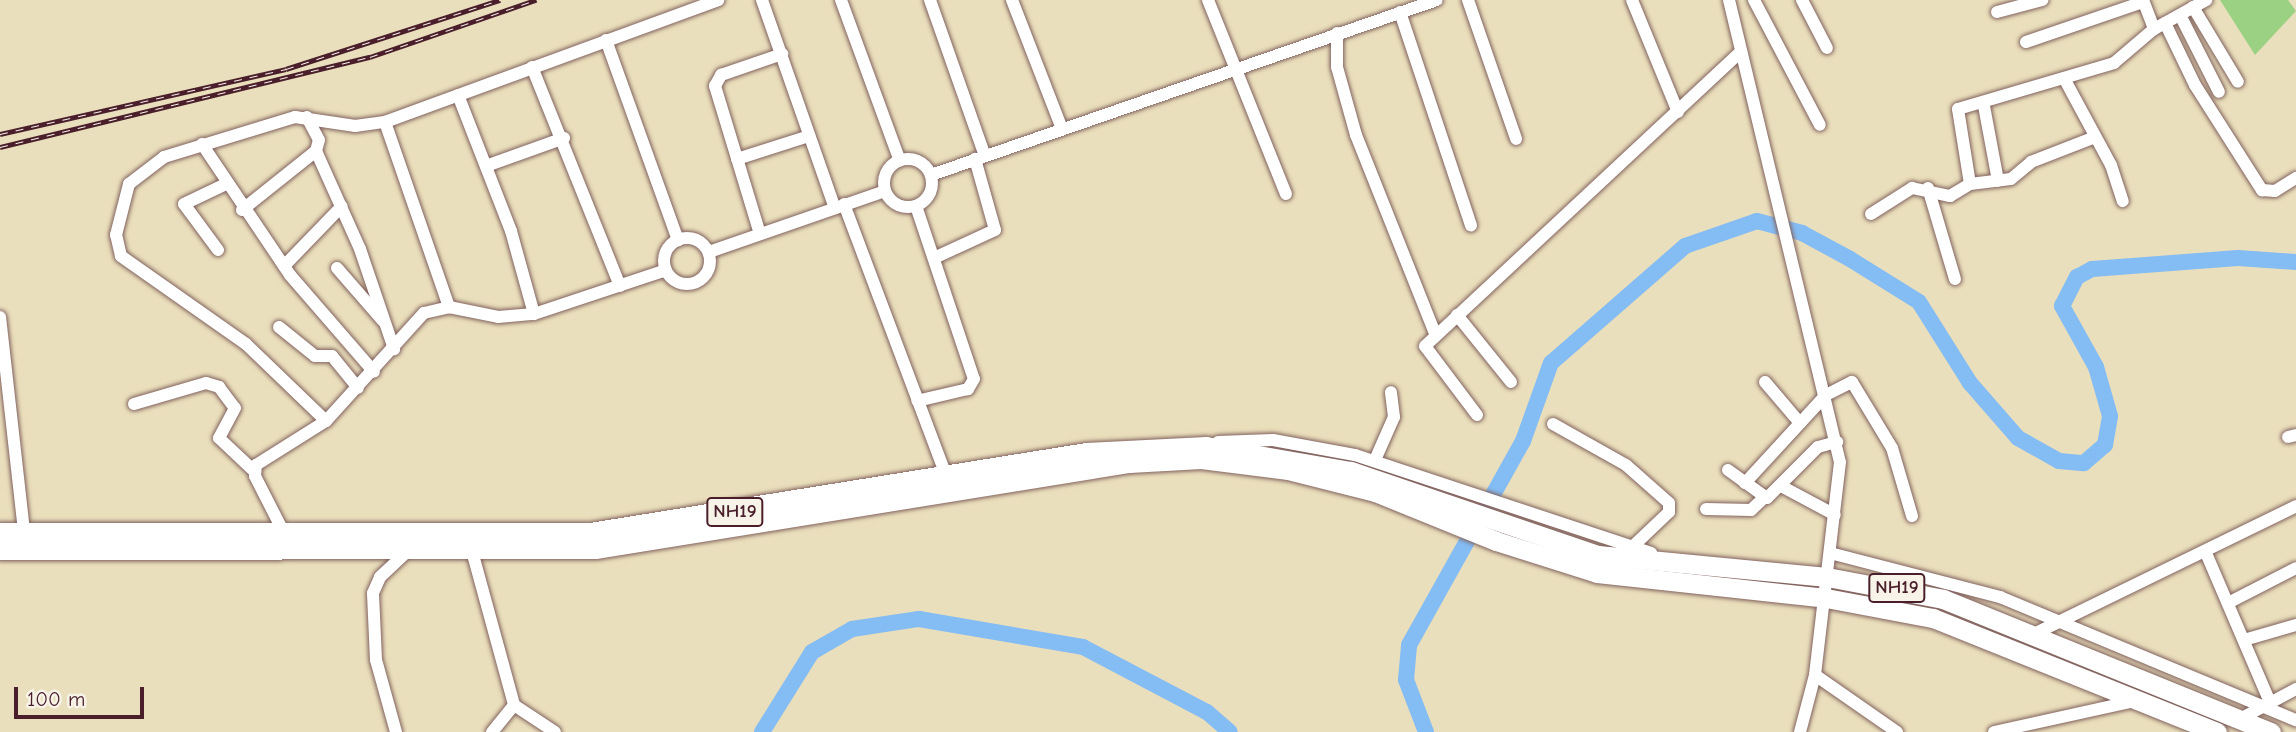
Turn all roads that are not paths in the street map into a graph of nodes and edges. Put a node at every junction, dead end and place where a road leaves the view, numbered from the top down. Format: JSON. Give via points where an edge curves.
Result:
{"nodes":[{"id":1,"x":718,"y":0,"type":"edge"},
{"id":2,"x":762,"y":0,"type":"edge"},
{"id":3,"x":841,"y":0,"type":"edge"},
{"id":4,"x":930,"y":0,"type":"edge"},
{"id":5,"x":1012,"y":0,"type":"edge"},
{"id":6,"x":1208,"y":0,"type":"edge"},
{"id":7,"x":1437,"y":0,"type":"edge"},
{"id":8,"x":1468,"y":0,"type":"edge"},
{"id":9,"x":1632,"y":0,"type":"edge"},
{"id":10,"x":1729,"y":0,"type":"edge"},
{"id":11,"x":1754,"y":0,"type":"edge"},
{"id":12,"x":1802,"y":0,"type":"edge"},
{"id":13,"x":2042,"y":0,"type":"edge"},
{"id":14,"x":2206,"y":0,"type":"edge"},
{"id":15,"x":2143,"y":1,"type":"edge"},
{"id":16,"x":2193,"y":7,"type":"junction"},
{"id":17,"x":1400,"y":12,"type":"junction"},
{"id":18,"x":1997,"y":12,"type":"dead end"},
{"id":19,"x":2180,"y":15,"type":"junction"},
{"id":20,"x":2160,"y":26,"type":"junction"},
{"id":21,"x":1337,"y":33,"type":"junction"},
{"id":22,"x":606,"y":40,"type":"junction"},
{"id":23,"x":2026,"y":42,"type":"dead end"},
{"id":24,"x":1827,"y":48,"type":"dead end"},
{"id":25,"x":1741,"y":51,"type":"junction"},
{"id":26,"x":782,"y":54,"type":"junction"},
{"id":27,"x":532,"y":67,"type":"junction"},
{"id":28,"x":1237,"y":68,"type":"junction"},
{"id":29,"x":2065,"y":80,"type":"junction"},
{"id":30,"x":2238,"y":82,"type":"dead end"},
{"id":31,"x":2219,"y":92,"type":"dead end"},
{"id":32,"x":458,"y":94,"type":"junction"},
{"id":33,"x":1984,"y":106,"type":"junction"},
{"id":34,"x":1678,"y":112,"type":"junction"},
{"id":35,"x":307,"y":117,"type":"junction"},
{"id":36,"x":385,"y":122,"type":"junction"},
{"id":37,"x":1820,"y":125,"type":"dead end"},
{"id":38,"x":1062,"y":129,"type":"junction"},
{"id":39,"x":810,"y":135,"type":"junction"},
{"id":40,"x":564,"y":138,"type":"junction"},
{"id":41,"x":2093,"y":138,"type":"junction"},
{"id":42,"x":1516,"y":139,"type":"dead end"},
{"id":43,"x":202,"y":144,"type":"junction"},
{"id":44,"x":316,"y":151,"type":"junction"},
{"id":45,"x":980,"y":158,"type":"junction"},
{"id":46,"x":737,"y":159,"type":"junction"},
{"id":47,"x":900,"y":161,"type":"junction"},
{"id":48,"x":486,"y":166,"type":"junction"},
{"id":49,"x":931,"y":175,"type":"junction"},
{"id":50,"x":2296,"y":178,"type":"edge"},
{"id":51,"x":1998,"y":181,"type":"junction"},
{"id":52,"x":226,"y":184,"type":"junction"},
{"id":53,"x":1970,"y":184,"type":"junction"},
{"id":54,"x":1928,"y":188,"type":"junction"},
{"id":55,"x":885,"y":191,"type":"junction"},
{"id":56,"x":1286,"y":194,"type":"dead end"},
{"id":57,"x":2123,"y":201,"type":"dead end"},
{"id":58,"x":342,"y":206,"type":"junction"},
{"id":59,"x":839,"y":206,"type":"junction"},
{"id":60,"x":916,"y":206,"type":"junction"},
{"id":61,"x":242,"y":210,"type":"junction"},
{"id":62,"x":1871,"y":214,"type":"dead end"},
{"id":63,"x":1471,"y":226,"type":"dead end"},
{"id":64,"x":760,"y":234,"type":"junction"},
{"id":65,"x":678,"y":240,"type":"junction"},
{"id":66,"x":218,"y":250,"type":"dead end"},
{"id":67,"x":709,"y":252,"type":"junction"},
{"id":68,"x":934,"y":258,"type":"junction"},
{"id":69,"x":284,"y":266,"type":"junction"},
{"id":70,"x":337,"y":268,"type":"dead end"},
{"id":71,"x":666,"y":270,"type":"junction"},
{"id":72,"x":1955,"y":279,"type":"dead end"},
{"id":73,"x":620,"y":286,"type":"junction"},
{"id":74,"x":449,"y":307,"type":"junction"},
{"id":75,"x":534,"y":314,"type":"junction"},
{"id":76,"x":1457,"y":315,"type":"junction"},
{"id":77,"x":0,"y":317,"type":"edge"},
{"id":78,"x":385,"y":324,"type":"junction"},
{"id":79,"x":279,"y":327,"type":"dead end"},
{"id":80,"x":1435,"y":334,"type":"junction"},
{"id":81,"x":394,"y":349,"type":"junction"},
{"id":82,"x":374,"y":372,"type":"junction"},
{"id":83,"x":1511,"y":382,"type":"dead end"},
{"id":84,"x":1765,"y":382,"type":"dead end"},
{"id":85,"x":358,"y":388,"type":"junction"},
{"id":86,"x":1391,"y":392,"type":"dead end"},
{"id":87,"x":1826,"y":395,"type":"junction"},
{"id":88,"x":917,"y":401,"type":"junction"},
{"id":89,"x":134,"y":404,"type":"dead end"},
{"id":90,"x":1477,"y":415,"type":"dead end"},
{"id":91,"x":326,"y":421,"type":"junction"},
{"id":92,"x":1800,"y":423,"type":"junction"},
{"id":93,"x":1553,"y":424,"type":"dead end"},
{"id":94,"x":1838,"y":442,"type":"junction"},
{"id":95,"x":1193,"y":445,"type":"junction"},
{"id":96,"x":1375,"y":460,"type":"junction"},
{"id":97,"x":1728,"y":470,"type":"dead end"},
{"id":98,"x":254,"y":471,"type":"junction"},
{"id":99,"x":946,"y":476,"type":"junction"},
{"id":100,"x":1745,"y":483,"type":"junction"},
{"id":101,"x":1781,"y":486,"type":"junction"},
{"id":102,"x":1764,"y":498,"type":"junction"},
{"id":103,"x":2296,"y":506,"type":"edge"},
{"id":104,"x":1461,"y":507,"type":"junction"},
{"id":105,"x":1706,"y":509,"type":"dead end"},
{"id":106,"x":1507,"y":514,"type":"junction"},
{"id":107,"x":1835,"y":515,"type":"junction"},
{"id":108,"x":1912,"y":516,"type":"dead end"},
{"id":109,"x":283,"y":531,"type":"junction"},
{"id":110,"x":0,"y":532,"type":"edge"},
{"id":111,"x":24,"y":532,"type":"junction"},
{"id":112,"x":1631,"y":548,"type":"junction"},
{"id":113,"x":0,"y":550,"type":"edge"},
{"id":114,"x":409,"y":550,"type":"junction"},
{"id":115,"x":472,"y":551,"type":"junction"},
{"id":116,"x":1830,"y":553,"type":"junction"},
{"id":117,"x":2206,"y":553,"type":"junction"},
{"id":118,"x":1708,"y":568,"type":"junction"},
{"id":119,"x":2296,"y":568,"type":"edge"},
{"id":120,"x":1827,"y":576,"type":"junction"},
{"id":121,"x":1826,"y":598,"type":"junction"},
{"id":122,"x":2228,"y":603,"type":"junction"},
{"id":123,"x":2060,"y":622,"type":"junction"},
{"id":124,"x":2296,"y":625,"type":"edge"},
{"id":125,"x":2034,"y":635,"type":"junction"},
{"id":126,"x":2244,"y":640,"type":"junction"},
{"id":127,"x":1815,"y":675,"type":"junction"},
{"id":128,"x":2296,"y":689,"type":"edge"},
{"id":129,"x":2139,"y":700,"type":"junction"},
{"id":130,"x":2266,"y":704,"type":"junction"},
{"id":131,"x":514,"y":705,"type":"junction"},
{"id":132,"x":2240,"y":719,"type":"junction"},
{"id":133,"x":2296,"y":720,"type":"edge"},
{"id":134,"x":396,"y":732,"type":"edge"},
{"id":135,"x":492,"y":732,"type":"edge"},
{"id":136,"x":555,"y":732,"type":"edge"},
{"id":137,"x":1800,"y":732,"type":"edge"},
{"id":138,"x":1897,"y":732,"type":"edge"},
{"id":139,"x":1994,"y":732,"type":"edge"},
{"id":140,"x":2217,"y":732,"type":"edge"},
{"id":141,"x":2271,"y":732,"type":"edge"}],
"edges":[{"from":1,"to":22,"type":"street"},
{"from":2,"to":26,"type":"street"},
{"from":3,"to":47,"type":"street"},
{"from":4,"to":45,"type":"street"},
{"from":5,"to":38,"type":"street"},
{"from":6,"to":28,"type":"street"},
{"from":7,"to":17,"type":"street"},
{"from":8,"to":42,"type":"street"},
{"from":9,"to":34,"type":"street"},
{"from":10,"to":25,"type":"street"},
{"from":11,"to":37,"type":"street"},
{"from":12,"to":24,"type":"street"},
{"from":13,"to":18,"type":"street"},
{"from":14,"to":16,"type":"street"},
{"from":15,"to":20,"type":"street"},
{"from":15,"to":23,"type":"street"},
{"from":16,"to":19,"type":"street"},
{"from":16,"to":30,"type":"street"},
{"from":17,"to":21,"type":"street"},
{"from":17,"to":63,"type":"street"},
{"from":19,"to":20,"type":"street"},
{"from":19,"to":31,"type":"street"},
{"from":20,"to":29,"type":"street","via":[[2114,63]]},
{"from":20,"to":50,"type":"street","via":[[2262,190],[2275,191]]},
{"from":21,"to":28,"type":"street"},
{"from":21,"to":80,"type":"street","via":[[1337,67],[1356,135]]},
{"from":22,"to":27,"type":"street"},
{"from":22,"to":65,"type":"street"},
{"from":25,"to":34,"type":"street"},
{"from":25,"to":87,"type":"street"},
{"from":26,"to":39,"type":"street"},
{"from":26,"to":46,"type":"street","via":[[716,82]]},
{"from":27,"to":32,"type":"street"},
{"from":27,"to":40,"type":"street"},
{"from":28,"to":38,"type":"street"},
{"from":28,"to":56,"type":"street"},
{"from":29,"to":33,"type":"street"},
{"from":29,"to":41,"type":"street"},
{"from":32,"to":36,"type":"street"},
{"from":32,"to":48,"type":"street"},
{"from":33,"to":51,"type":"street"},
{"from":33,"to":53,"type":"street","via":[[1955,114]]},
{"from":34,"to":76,"type":"street"},
{"from":35,"to":36,"type":"street","via":[[355,126]]},
{"from":35,"to":43,"type":"street"},
{"from":35,"to":44,"type":"street","via":[[319,140]]},
{"from":36,"to":74,"type":"street"},
{"from":38,"to":45,"type":"street"},
{"from":39,"to":46,"type":"street"},
{"from":39,"to":59,"type":"street"},
{"from":40,"to":48,"type":"street"},
{"from":40,"to":73,"type":"street"},
{"from":41,"to":51,"type":"street"},
{"from":41,"to":57,"type":"street","via":[[2111,165]]},
{"from":43,"to":52,"type":"street"},
{"from":43,"to":91,"type":"street","via":[[153,163],[129,184],[120,204],[117,252],[282,373]]},
{"from":44,"to":58,"type":"street"},
{"from":44,"to":61,"type":"street"},
{"from":45,"to":49,"type":"street"},
{"from":45,"to":68,"type":"street","via":[[995,230]]},
{"from":46,"to":64,"type":"street"},
{"from":47,"to":49,"type":"street","via":[[915,160]]},
{"from":47,"to":55,"type":"street","via":[[888,170]]},
{"from":48,"to":75,"type":"street"},
{"from":49,"to":60,"type":"street","via":[[931,190]]},
{"from":51,"to":53,"type":"street"},
{"from":52,"to":61,"type":"street"},
{"from":52,"to":66,"type":"street","via":[[184,204]]},
{"from":53,"to":54,"type":"street","via":[[1950,196]]},
{"from":54,"to":62,"type":"street","via":[[1912,188]]},
{"from":54,"to":72,"type":"street"},
{"from":55,"to":59,"type":"street"},
{"from":55,"to":60,"type":"street","via":[[894,203]]},
{"from":58,"to":69,"type":"street"},
{"from":58,"to":78,"type":"street"},
{"from":59,"to":64,"type":"street"},
{"from":59,"to":88,"type":"street"},
{"from":60,"to":68,"type":"street"},
{"from":61,"to":69,"type":"street"},
{"from":64,"to":67,"type":"street"},
{"from":65,"to":67,"type":"street","via":[[694,239]]},
{"from":65,"to":71,"type":"street","via":[[667,250]]},
{"from":67,"to":71,"type":"street","via":[[709,270],[699,281],[677,282]]},
{"from":68,"to":88,"type":"street","via":[[974,379],[968,389]]},
{"from":69,"to":82,"type":"street"},
{"from":70,"to":78,"type":"street"},
{"from":71,"to":73,"type":"street"},
{"from":73,"to":75,"type":"street"},
{"from":74,"to":75,"type":"street","via":[[498,317]]},
{"from":74,"to":81,"type":"street","via":[[424,313]]},
{"from":76,"to":80,"type":"street"},
{"from":76,"to":83,"type":"street"},
{"from":77,"to":111,"type":"street"},
{"from":78,"to":81,"type":"street"},
{"from":79,"to":85,"type":"street","via":[[315,356],[332,356]]},
{"from":80,"to":90,"type":"street","via":[[1425,346]]},
{"from":81,"to":82,"type":"street"},
{"from":82,"to":85,"type":"street"},
{"from":84,"to":92,"type":"street"},
{"from":85,"to":91,"type":"street"},
{"from":86,"to":96,"type":"street","via":[[1394,417]]},
{"from":87,"to":92,"type":"street"},
{"from":87,"to":94,"type":"street"},
{"from":87,"to":108,"type":"street","via":[[1852,382],[1859,387],[1892,448]]},
{"from":88,"to":99,"type":"street"},
{"from":89,"to":98,"type":"street","via":[[206,383],[219,387],[235,408],[219,438]]},
{"from":91,"to":98,"type":"street"},
{"from":92,"to":100,"type":"street"},
{"from":93,"to":112,"type":"street","via":[[1626,465],[1669,503],[1669,512]]},
{"from":94,"to":101,"type":"street","via":[[1818,447]]},
{"from":94,"to":107,"type":"street"},
{"from":95,"to":96,"type":"street","via":[[1273,440]]},
{"from":95,"to":99,"type":"highway","number":"NH19","via":[[1108,449]]},
{"from":95,"to":104,"type":"highway","number":"NH19","via":[[1309,461]]},
{"from":96,"to":104,"type":"street"},
{"from":97,"to":100,"type":"street"},
{"from":98,"to":109,"type":"street"},
{"from":99,"to":109,"type":"highway","number":"NH19","via":[[590,532]]},
{"from":100,"to":102,"type":"street"},
{"from":101,"to":102,"type":"street"},
{"from":101,"to":107,"type":"street"},
{"from":102,"to":105,"type":"street","via":[[1751,510]]},
{"from":103,"to":117,"type":"street"},
{"from":104,"to":106,"type":"highway","number":"NH19"},
{"from":104,"to":115,"type":"highway","number":"NH19","via":[[1335,481],[1179,459],[637,545]]},
{"from":104,"to":121,"type":"highway","number":"NH19","via":[[1496,541],[1597,572]]},
{"from":106,"to":112,"type":"street"},
{"from":106,"to":118,"type":"highway","number":"NH19","via":[[1598,555]]},
{"from":107,"to":116,"type":"street"},
{"from":109,"to":111,"type":"highway","number":"NH19"},
{"from":110,"to":111,"type":"highway","number":"NH19"},
{"from":112,"to":118,"type":"street"},
{"from":113,"to":114,"type":"highway","number":"NH19"},
{"from":114,"to":115,"type":"highway","number":"NH19"},
{"from":114,"to":134,"type":"street","via":[[380,577],[373,593],[376,660]]},
{"from":115,"to":131,"type":"street"},
{"from":116,"to":120,"type":"street"},
{"from":116,"to":123,"type":"street","via":[[1950,580]]},
{"from":117,"to":122,"type":"street"},
{"from":117,"to":123,"type":"street"},
{"from":118,"to":120,"type":"highway","number":"NH19"},
{"from":119,"to":122,"type":"street"},
{"from":120,"to":121,"type":"street"},
{"from":120,"to":125,"type":"highway","number":"NH19","via":[[1943,599]]},
{"from":121,"to":127,"type":"street"},
{"from":121,"to":129,"type":"highway","number":"NH19","via":[[1933,618]]},
{"from":122,"to":126,"type":"street"},
{"from":123,"to":125,"type":"street"},
{"from":123,"to":130,"type":"street"},
{"from":124,"to":126,"type":"street"},
{"from":125,"to":132,"type":"highway","number":"NH19"},
{"from":126,"to":130,"type":"street"},
{"from":127,"to":137,"type":"street"},
{"from":127,"to":138,"type":"street"},
{"from":128,"to":130,"type":"street"},
{"from":129,"to":139,"type":"street"},
{"from":129,"to":140,"type":"highway","number":"NH19"},
{"from":130,"to":132,"type":"street"},
{"from":130,"to":133,"type":"street"},
{"from":131,"to":135,"type":"street"},
{"from":131,"to":136,"type":"street"},
{"from":132,"to":141,"type":"highway","number":"NH19"}]}
